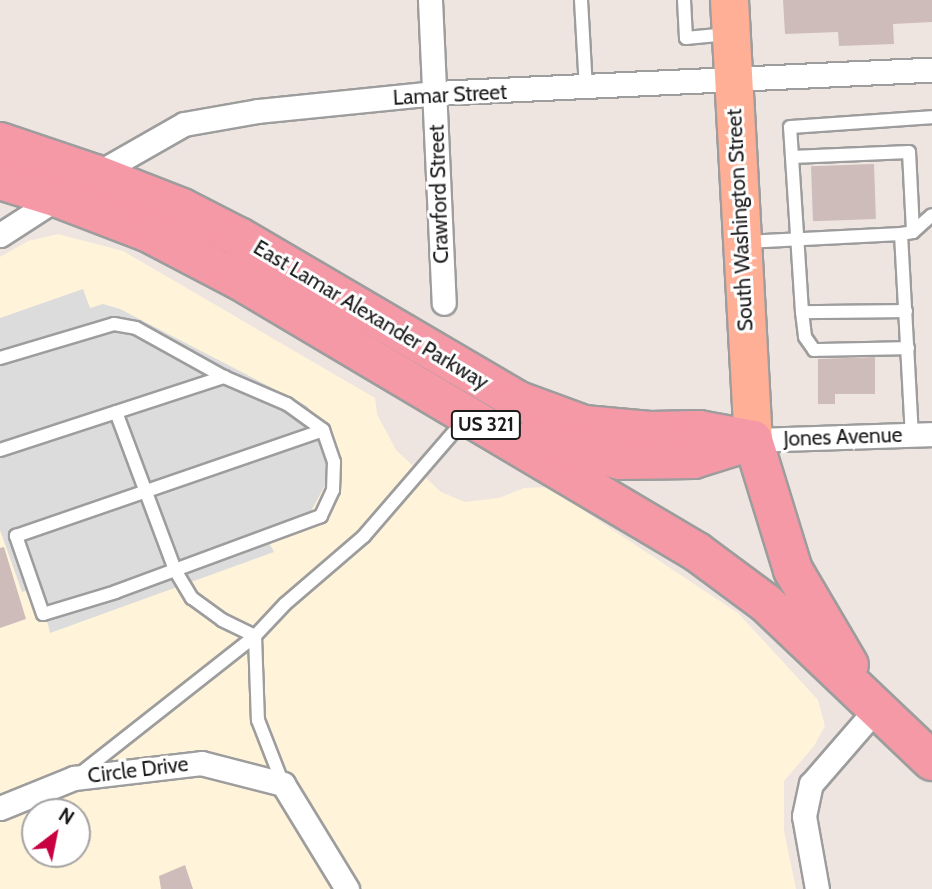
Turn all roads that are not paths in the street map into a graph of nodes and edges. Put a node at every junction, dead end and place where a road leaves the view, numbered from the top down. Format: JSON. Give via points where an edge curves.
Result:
{"nodes":[{"id":1,"x":430,"y":0,"type":"edge"},
{"id":2,"x":581,"y":0,"type":"edge"},
{"id":3,"x":684,"y":0,"type":"edge"},
{"id":4,"x":730,"y":17,"type":"edge"},
{"id":5,"x":932,"y":70,"type":"edge"},
{"id":6,"x":732,"y":82,"type":"junction"},
{"id":7,"x":586,"y":89,"type":"junction"},
{"id":8,"x":436,"y":93,"type":"junction"},
{"id":9,"x":932,"y":117,"type":"edge"},
{"id":10,"x":0,"y":142,"type":"edge"},
{"id":11,"x":792,"y":157,"type":"junction"},
{"id":12,"x":95,"y":174,"type":"junction"},
{"id":13,"x":0,"y":180,"type":"edge"},
{"id":14,"x":58,"y":198,"type":"junction"},
{"id":15,"x":932,"y":215,"type":"edge"},
{"id":16,"x":907,"y":233,"type":"junction"},
{"id":17,"x":0,"y":235,"type":"edge"},
{"id":18,"x":798,"y":239,"type":"junction"},
{"id":19,"x":741,"y":242,"type":"junction"},
{"id":20,"x":444,"y":303,"type":"dead end"},
{"id":21,"x":906,"y":311,"type":"junction"},
{"id":22,"x":802,"y":312,"type":"junction"},
{"id":23,"x":908,"y":348,"type":"junction"},
{"id":24,"x":0,"y":358,"type":"edge"},
{"id":25,"x":224,"y":377,"type":"junction"},
{"id":26,"x":481,"y":401,"type":"junction"},
{"id":27,"x":116,"y":412,"type":"junction"},
{"id":28,"x":323,"y":430,"type":"junction"},
{"id":29,"x":922,"y":434,"type":"edge"},
{"id":30,"x":753,"y":440,"type":"junction"},
{"id":31,"x":0,"y":450,"type":"edge"},
{"id":32,"x":145,"y":492,"type":"junction"},
{"id":33,"x":174,"y":570,"type":"junction"},
{"id":34,"x":255,"y":636,"type":"junction"},
{"id":35,"x":875,"y":710,"type":"junction"},
{"id":36,"x":932,"y":761,"type":"edge"},
{"id":37,"x":74,"y":778,"type":"junction"},
{"id":38,"x":283,"y":785,"type":"junction"},
{"id":39,"x":0,"y":808,"type":"edge"},
{"id":40,"x":346,"y":889,"type":"edge"},
{"id":41,"x":817,"y":889,"type":"edge"}],
"edges":[{"from":1,"to":8,"type":"street","name":"Crawford Street"},
{"from":2,"to":7,"type":"lane"},
{"from":3,"to":4,"type":"lane","via":[[686,38]]},
{"from":4,"to":6,"type":"main road","name":"South Washington Street"},
{"from":5,"to":6,"type":"street","name":"Lamar Street"},
{"from":6,"to":7,"type":"street","name":"Lamar Street"},
{"from":6,"to":19,"type":"main road","name":"South Washington Street"},
{"from":7,"to":8,"type":"street","name":"Lamar Street"},
{"from":8,"to":12,"type":"street","name":"Lamar Street","via":[[258,111],[184,124]]},
{"from":8,"to":20,"type":"street","name":"Crawford Street"},
{"from":9,"to":11,"type":"lane","via":[[790,127]]},
{"from":10,"to":12,"type":"highway","name":"East Lamar Alexander Parkway","number":"US 321"},
{"from":11,"to":16,"type":"lane","via":[[909,152]]},
{"from":11,"to":18,"type":"lane"},
{"from":12,"to":14,"type":"street","name":"Lamar Street"},
{"from":12,"to":26,"type":"highway","name":"East Lamar Alexander Parkway","number":"US 321","via":[[182,208],[239,237],[416,339]]},
{"from":13,"to":14,"type":"highway","name":"East Lamar Alexander Parkway","number":"US 321"},
{"from":14,"to":17,"type":"street","name":"Lamar Street"},
{"from":14,"to":26,"type":"highway","name":"East Lamar Alexander Parkway","number":"US 321","via":[[147,232]]},
{"from":15,"to":16,"type":"lane"},
{"from":16,"to":18,"type":"lane"},
{"from":16,"to":21,"type":"lane"},
{"from":18,"to":19,"type":"lane"},
{"from":18,"to":22,"type":"lane"},
{"from":19,"to":30,"type":"main road","name":"South Washington Street"},
{"from":21,"to":22,"type":"lane"},
{"from":21,"to":23,"type":"lane"},
{"from":22,"to":23,"type":"lane","via":[[805,337],[814,350]]},
{"from":23,"to":29,"type":"lane"},
{"from":24,"to":25,"type":"lane","via":[[114,324],[136,328]]},
{"from":25,"to":27,"type":"lane"},
{"from":25,"to":28,"type":"lane","via":[[287,404]]},
{"from":26,"to":30,"type":"highway","name":"East Lamar Alexander Parkway","number":"US 321","via":[[520,401],[584,425],[699,430]]},
{"from":26,"to":34,"type":"lane","via":[[364,536]]},
{"from":26,"to":35,"type":"highway","name":"East Lamar Alexander Parkway","number":"US 321","via":[[766,603]]},
{"from":27,"to":31,"type":"lane"},
{"from":27,"to":32,"type":"lane"},
{"from":28,"to":32,"type":"lane"},
{"from":28,"to":33,"type":"lane","via":[[334,462],[333,490],[321,516]]},
{"from":29,"to":30,"type":"street","name":"Jones Avenue"},
{"from":30,"to":35,"type":"highway","name":"East Lamar Alexander Parkway","number":"US 321","via":[[793,570]]},
{"from":32,"to":33,"type":"lane"},
{"from":32,"to":33,"type":"lane","via":[[16,536],[43,614]]},
{"from":33,"to":34,"type":"lane","via":[[192,598]]},
{"from":34,"to":37,"type":"lane"},
{"from":34,"to":38,"type":"lane","via":[[258,720]]},
{"from":35,"to":36,"type":"highway","name":"East Lamar Alexander Parkway","number":"US 321"},
{"from":35,"to":41,"type":"street","via":[[811,784],[804,816]]},
{"from":37,"to":38,"type":"street","name":"Circle Drive","via":[[201,763]]},
{"from":37,"to":39,"type":"street","name":"Circle Drive"},
{"from":38,"to":40,"type":"street"}]}
